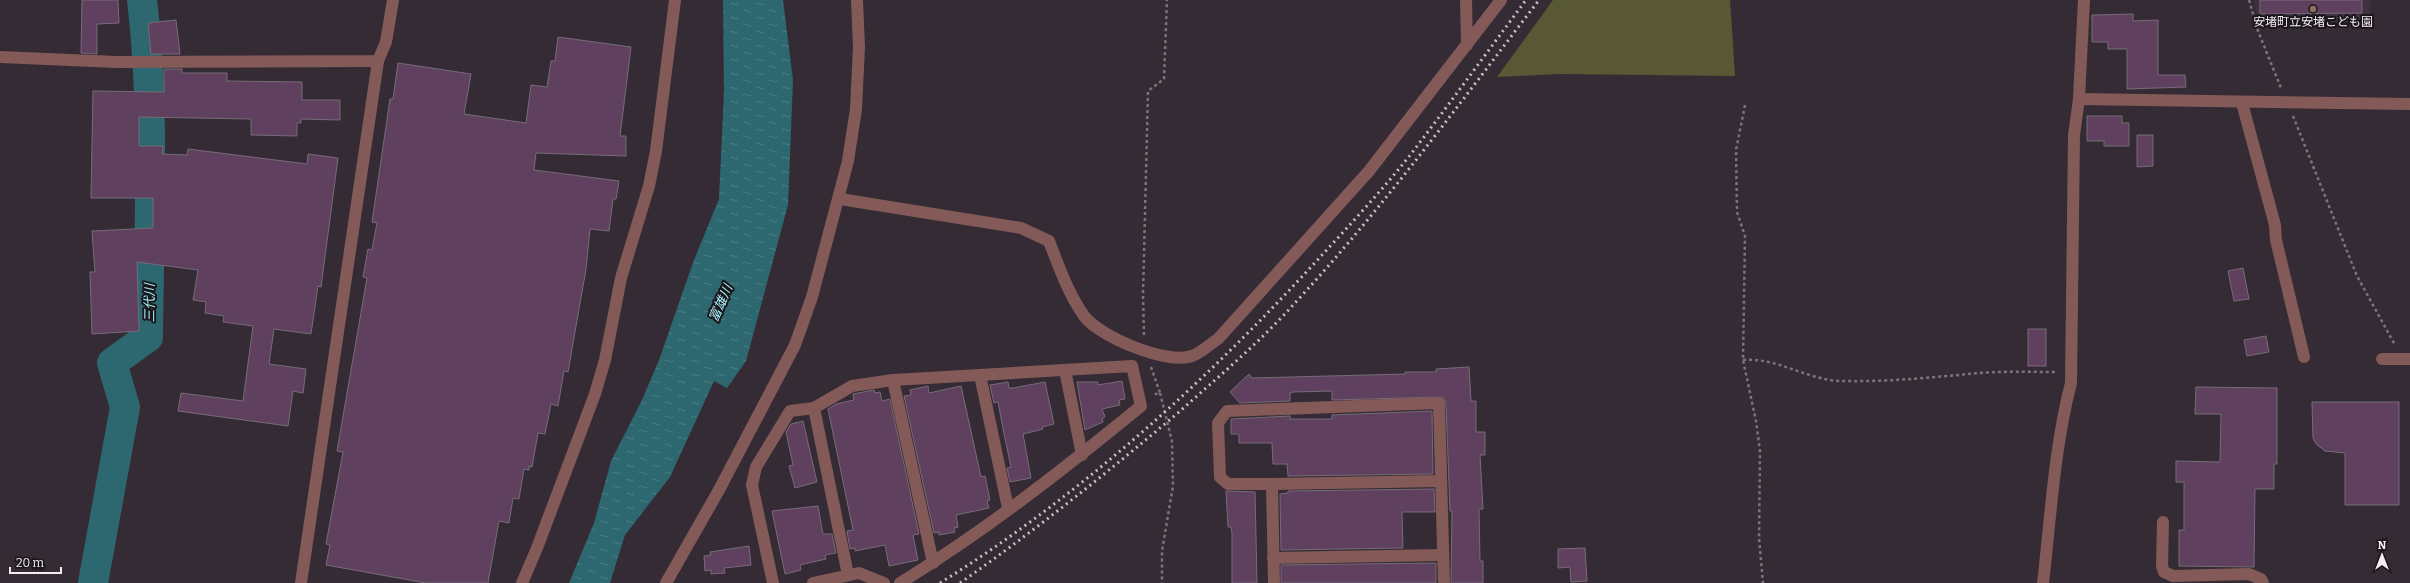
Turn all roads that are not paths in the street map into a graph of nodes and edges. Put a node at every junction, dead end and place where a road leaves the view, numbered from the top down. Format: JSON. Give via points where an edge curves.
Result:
{"nodes":[{"id":1,"x":393,"y":0,"type":"edge"},
{"id":2,"x":674,"y":0,"type":"edge"},
{"id":3,"x":857,"y":0,"type":"edge"},
{"id":4,"x":1466,"y":0,"type":"edge"},
{"id":5,"x":1501,"y":0,"type":"edge"},
{"id":6,"x":2084,"y":0,"type":"edge"},
{"id":7,"x":1467,"y":45,"type":"junction"},
{"id":8,"x":0,"y":57,"type":"edge"},
{"id":9,"x":378,"y":61,"type":"junction"},
{"id":10,"x":2080,"y":99,"type":"junction"},
{"id":11,"x":2242,"y":103,"type":"junction"},
{"id":12,"x":2410,"y":104,"type":"edge"},
{"id":13,"x":840,"y":199,"type":"junction"},
{"id":14,"x":2304,"y":357,"type":"dead end"},
{"id":15,"x":2382,"y":359,"type":"dead end"},
{"id":16,"x":2407,"y":359,"type":"edge"},
{"id":17,"x":1065,"y":370,"type":"junction"},
{"id":18,"x":980,"y":375,"type":"junction"},
{"id":19,"x":893,"y":380,"type":"junction"},
{"id":20,"x":814,"y":408,"type":"junction"},
{"id":21,"x":1082,"y":455,"type":"junction"},
{"id":22,"x":1441,"y":481,"type":"junction"},
{"id":23,"x":1272,"y":484,"type":"junction"},
{"id":24,"x":1008,"y":508,"type":"junction"},
{"id":25,"x":2164,"y":522,"type":"dead end"},
{"id":26,"x":1443,"y":555,"type":"junction"},
{"id":27,"x":1274,"y":558,"type":"junction"},
{"id":28,"x":933,"y":563,"type":"junction"},
{"id":29,"x":848,"y":575,"type":"junction"},
{"id":30,"x":301,"y":583,"type":"edge"},
{"id":31,"x":522,"y":583,"type":"edge"},
{"id":32,"x":666,"y":583,"type":"edge"},
{"id":33,"x":773,"y":583,"type":"edge"},
{"id":34,"x":813,"y":583,"type":"edge"},
{"id":35,"x":884,"y":583,"type":"edge"},
{"id":36,"x":900,"y":583,"type":"edge"},
{"id":37,"x":1274,"y":583,"type":"edge"},
{"id":38,"x":1444,"y":583,"type":"edge"},
{"id":39,"x":2042,"y":583,"type":"edge"},
{"id":40,"x":2263,"y":583,"type":"edge"}],
"edges":[{"from":1,"to":9,"type":"street","via":[[386,42]]},
{"from":2,"to":31,"type":"street","via":[[656,151],[649,186],[621,278],[605,360],[595,394]]},
{"from":3,"to":13,"type":"street","via":[[860,47],[856,109]]},
{"from":4,"to":7,"type":"street"},
{"from":5,"to":7,"type":"street"},
{"from":6,"to":10,"type":"street"},
{"from":7,"to":13,"type":"street","via":[[1369,171],[1218,339],[1193,356],[1175,359],[1113,338],[1085,317],[1064,282],[1049,241],[1021,228]]},
{"from":8,"to":9,"type":"street","via":[[156,63]]},
{"from":9,"to":30,"type":"street"},
{"from":10,"to":11,"type":"street"},
{"from":10,"to":39,"type":"street","via":[[2074,135],[2071,383],[2061,422]]},
{"from":11,"to":12,"type":"street"},
{"from":11,"to":14,"type":"street","via":[[2275,225],[2276,240]]},
{"from":13,"to":32,"type":"street","via":[[812,297],[795,345],[719,490]]},
{"from":15,"to":16,"type":"street"},
{"from":17,"to":18,"type":"street"},
{"from":17,"to":21,"type":"street"},
{"from":17,"to":21,"type":"street","via":[[1132,366],[1141,406]]},
{"from":18,"to":19,"type":"street"},
{"from":18,"to":24,"type":"street"},
{"from":19,"to":20,"type":"street","via":[[852,386]]},
{"from":19,"to":28,"type":"street"},
{"from":20,"to":29,"type":"street"},
{"from":20,"to":33,"type":"street","via":[[790,411],[756,467],[752,485]]},
{"from":21,"to":24,"type":"street"},
{"from":22,"to":23,"type":"street"},
{"from":22,"to":23,"type":"street","via":[[1439,403],[1227,411],[1218,423],[1220,477],[1228,484]]},
{"from":22,"to":26,"type":"street"},
{"from":23,"to":27,"type":"street"},
{"from":24,"to":28,"type":"street"},
{"from":25,"to":40,"type":"street","via":[[2164,572],[2173,576],[2249,574],[2261,579]]},
{"from":26,"to":27,"type":"street"},
{"from":26,"to":38,"type":"street"},
{"from":27,"to":37,"type":"street"},
{"from":28,"to":36,"type":"street"},
{"from":29,"to":34,"type":"street"},
{"from":29,"to":35,"type":"street","via":[[859,573]]}]}
